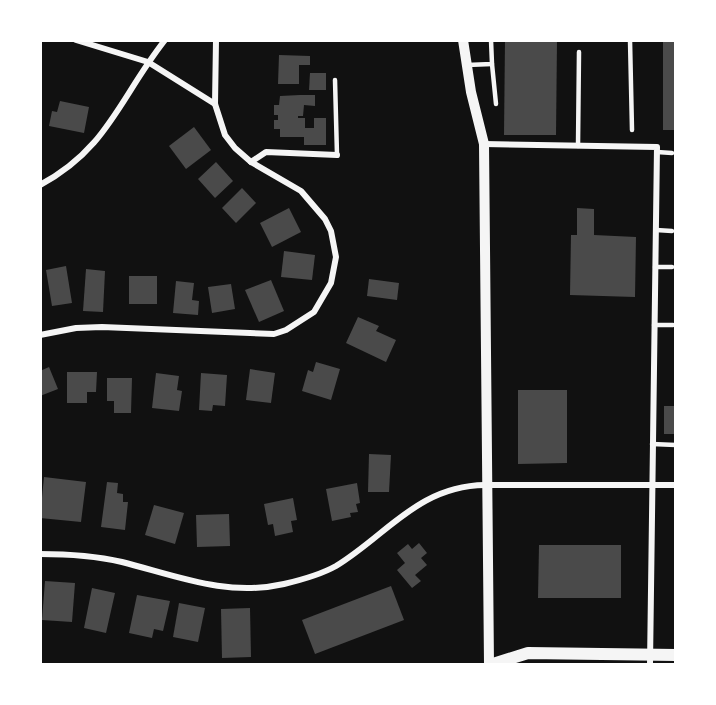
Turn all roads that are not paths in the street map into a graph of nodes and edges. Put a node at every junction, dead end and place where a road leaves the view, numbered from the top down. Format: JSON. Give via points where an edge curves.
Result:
{"nodes":[{"id":1,"x":76,"y":40,"type":"edge"},
{"id":2,"x":165,"y":40,"type":"edge"},
{"id":3,"x":216,"y":40,"type":"edge"},
{"id":4,"x":463,"y":40,"type":"edge"},
{"id":5,"x":491,"y":40,"type":"edge"},
{"id":6,"x":630,"y":40,"type":"edge"},
{"id":7,"x":579,"y":52,"type":"dead end"},
{"id":8,"x":148,"y":62,"type":"junction"},
{"id":9,"x":492,"y":64,"type":"junction"},
{"id":10,"x":467,"y":65,"type":"junction"},
{"id":11,"x":335,"y":80,"type":"dead end"},
{"id":12,"x":215,"y":104,"type":"junction"},
{"id":13,"x":496,"y":104,"type":"dead end"},
{"id":14,"x":632,"y":130,"type":"dead end"},
{"id":15,"x":484,"y":144,"type":"junction"},
{"id":16,"x":578,"y":146,"type":"junction"},
{"id":17,"x":657,"y":150,"type":"junction"},
{"id":18,"x":672,"y":153,"type":"dead end"},
{"id":19,"x":337,"y":155,"type":"joint"},
{"id":20,"x":251,"y":162,"type":"junction"},
{"id":21,"x":40,"y":185,"type":"edge"},
{"id":22,"x":656,"y":230,"type":"junction"},
{"id":23,"x":672,"y":231,"type":"dead end"},
{"id":24,"x":655,"y":267,"type":"junction"},
{"id":25,"x":672,"y":267,"type":"dead end"},
{"id":26,"x":654,"y":325,"type":"junction"},
{"id":27,"x":673,"y":325,"type":"dead end"},
{"id":28,"x":40,"y":335,"type":"edge"},
{"id":29,"x":652,"y":444,"type":"junction"},
{"id":30,"x":675,"y":445,"type":"edge"},
{"id":31,"x":485,"y":485,"type":"junction"},
{"id":32,"x":651,"y":485,"type":"junction"},
{"id":33,"x":675,"y":485,"type":"edge"},
{"id":34,"x":40,"y":554,"type":"edge"},
{"id":35,"x":675,"y":656,"type":"edge"},
{"id":36,"x":650,"y":660,"type":"edge"},
{"id":37,"x":491,"y":664,"type":"edge"}],
"edges":[{"from":1,"to":8,"type":"street"},
{"from":2,"to":8,"type":"street"},
{"from":3,"to":12,"type":"street"},
{"from":4,"to":10,"type":"street"},
{"from":5,"to":9,"type":"lane"},
{"from":6,"to":14,"type":"lane"},
{"from":7,"to":16,"type":"lane"},
{"from":8,"to":12,"type":"street"},
{"from":8,"to":21,"type":"street","via":[[92,147],[62,174]]},
{"from":9,"to":10,"type":"lane"},
{"from":9,"to":13,"type":"lane"},
{"from":10,"to":15,"type":"street"},
{"from":11,"to":19,"type":"lane"},
{"from":12,"to":20,"type":"street","via":[[225,135]]},
{"from":15,"to":16,"type":"street"},
{"from":15,"to":31,"type":"street"},
{"from":16,"to":17,"type":"street"},
{"from":17,"to":18,"type":"lane"},
{"from":17,"to":22,"type":"street"},
{"from":19,"to":20,"type":"street","via":[[266,152]]},
{"from":20,"to":28,"type":"street","via":[[301,191],[331,231],[336,257],[331,283],[322,301],[304,320],[274,334],[102,327]]},
{"from":22,"to":23,"type":"lane"},
{"from":22,"to":24,"type":"street"},
{"from":24,"to":25,"type":"lane"},
{"from":24,"to":26,"type":"street"},
{"from":26,"to":27,"type":"lane"},
{"from":26,"to":29,"type":"street"},
{"from":29,"to":30,"type":"lane"},
{"from":29,"to":32,"type":"street"},
{"from":31,"to":32,"type":"street"},
{"from":31,"to":34,"type":"street","via":[[454,488],[419,505],[333,567],[309,577],[257,588],[211,586],[96,557]]},
{"from":31,"to":37,"type":"street"},
{"from":32,"to":33,"type":"street"},
{"from":32,"to":36,"type":"street"},
{"from":35,"to":36,"type":"main road"},
{"from":36,"to":37,"type":"main road","via":[[528,653]]}]}
